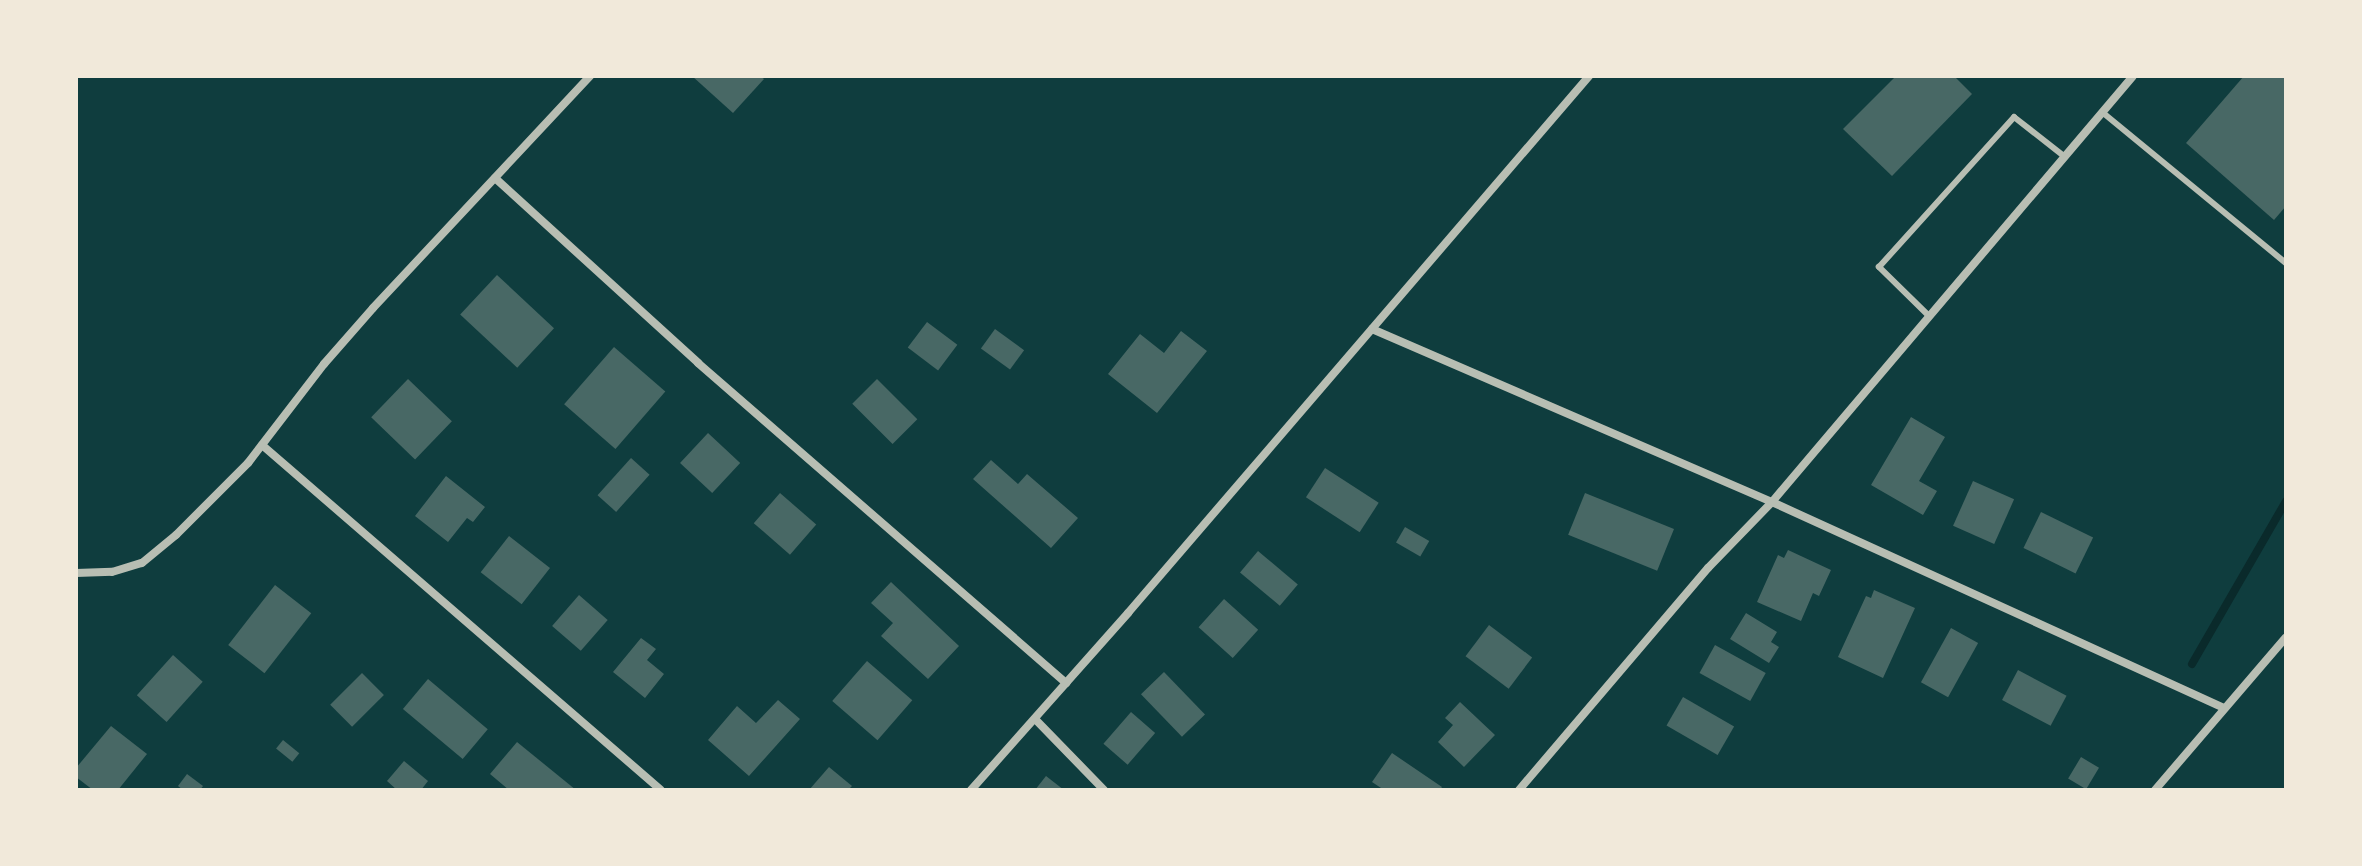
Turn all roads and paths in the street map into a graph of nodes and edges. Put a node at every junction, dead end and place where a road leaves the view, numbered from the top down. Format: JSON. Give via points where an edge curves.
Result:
{"nodes":[{"id":1,"x":590,"y":76,"type":"edge"},
{"id":2,"x":1589,"y":76,"type":"edge"},
{"id":3,"x":2133,"y":76,"type":"edge"},
{"id":4,"x":2102,"y":112,"type":"junction"},
{"id":5,"x":2064,"y":156,"type":"junction"},
{"id":6,"x":495,"y":178,"type":"junction"},
{"id":7,"x":2286,"y":263,"type":"edge"},
{"id":8,"x":1928,"y":315,"type":"junction"},
{"id":9,"x":1372,"y":329,"type":"junction"},
{"id":10,"x":262,"y":445,"type":"junction"},
{"id":11,"x":1772,"y":502,"type":"junction"},
{"id":12,"x":76,"y":573,"type":"edge"},
{"id":13,"x":2286,"y":637,"type":"edge"},
{"id":14,"x":1066,"y":683,"type":"junction"},
{"id":15,"x":2224,"y":708,"type":"junction"},
{"id":16,"x":1035,"y":719,"type":"junction"},
{"id":17,"x":661,"y":790,"type":"edge"},
{"id":18,"x":971,"y":790,"type":"edge"},
{"id":19,"x":1104,"y":790,"type":"edge"},
{"id":20,"x":1519,"y":790,"type":"edge"},
{"id":21,"x":2155,"y":790,"type":"edge"}],
"edges":[{"from":1,"to":6,"type":"street"},
{"from":2,"to":9,"type":"street"},
{"from":3,"to":4,"type":"street"},
{"from":4,"to":5,"type":"street"},
{"from":4,"to":7,"type":"lane"},
{"from":5,"to":8,"type":"street"},
{"from":5,"to":8,"type":"lane","via":[[2014,117],[1879,267]]},
{"from":6,"to":10,"type":"street","via":[[324,364]]},
{"from":6,"to":14,"type":"street","via":[[698,363]]},
{"from":8,"to":11,"type":"street"},
{"from":9,"to":11,"type":"street"},
{"from":9,"to":14,"type":"street"},
{"from":10,"to":12,"type":"street","via":[[142,563],[112,572]]},
{"from":10,"to":17,"type":"street"},
{"from":11,"to":15,"type":"street"},
{"from":11,"to":20,"type":"street","via":[[1708,568]]},
{"from":13,"to":15,"type":"street"},
{"from":14,"to":16,"type":"street"},
{"from":15,"to":21,"type":"street"},
{"from":16,"to":18,"type":"street"},
{"from":16,"to":19,"type":"street"}]}
